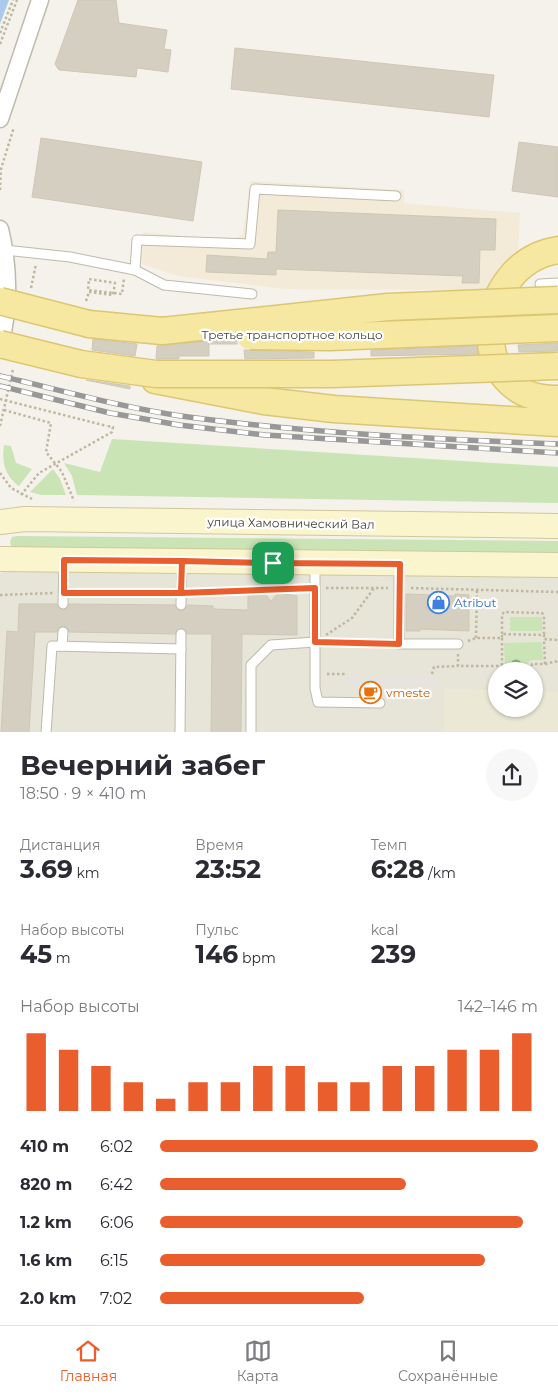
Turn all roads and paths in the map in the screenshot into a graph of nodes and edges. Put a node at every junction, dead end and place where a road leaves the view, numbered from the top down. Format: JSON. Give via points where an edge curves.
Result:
{"nodes":[{"id":1,"x":13,"y":0,"type":"edge"},
{"id":2,"x":17,"y":0,"type":"edge"},
{"id":3,"x":40,"y":0,"type":"edge"},
{"id":4,"x":0,"y":33,"type":"edge"},
{"id":5,"x":0,"y":44,"type":"edge"},
{"id":6,"x":0,"y":119,"type":"edge"},
{"id":7,"x":396,"y":196,"type":"dead end"},
{"id":8,"x":0,"y":229,"type":"edge"},
{"id":9,"x":5,"y":250,"type":"junction"},
{"id":10,"x":558,"y":250,"type":"edge"},
{"id":11,"x":135,"y":270,"type":"junction"},
{"id":12,"x":558,"y":284,"type":"edge"},
{"id":13,"x":89,"y":292,"type":"dead end"},
{"id":14,"x":549,"y":292,"type":"edge"},
{"id":15,"x":122,"y":294,"type":"dead end"},
{"id":16,"x":252,"y":294,"type":"dead end"},
{"id":17,"x":0,"y":302,"type":"edge"},
{"id":18,"x":558,"y":328,"type":"edge"},
{"id":19,"x":162,"y":331,"type":"junction"},
{"id":20,"x":0,"y":344,"type":"edge"},
{"id":21,"x":81,"y":364,"type":"junction"},
{"id":22,"x":558,"y":366,"type":"edge"},
{"id":23,"x":0,"y":399,"type":"edge"},
{"id":24,"x":558,"y":407,"type":"edge"},
{"id":25,"x":4,"y":410,"type":"dead end"},
{"id":26,"x":55,"y":462,"type":"junction"},
{"id":27,"x":21,"y":495,"type":"dead end"},
{"id":28,"x":74,"y":501,"type":"dead end"},
{"id":29,"x":0,"y":509,"type":"edge"},
{"id":30,"x":25,"y":519,"type":"junction"},
{"id":31,"x":0,"y":522,"type":"edge"},
{"id":32,"x":558,"y":526,"type":"edge"},
{"id":33,"x":0,"y":559,"type":"edge"},
{"id":34,"x":64,"y":560,"type":"junction"},
{"id":35,"x":182,"y":561,"type":"junction"},
{"id":36,"x":315,"y":563,"type":"junction"},
{"id":37,"x":400,"y":564,"type":"junction"},
{"id":38,"x":558,"y":565,"type":"edge"},
{"id":39,"x":315,"y":588,"type":"junction"},
{"id":40,"x":374,"y":588,"type":"junction"},
{"id":41,"x":399,"y":588,"type":"junction"},
{"id":42,"x":477,"y":590,"type":"junction"},
{"id":43,"x":558,"y":592,"type":"edge"},
{"id":44,"x":64,"y":593,"type":"junction"},
{"id":45,"x":181,"y":593,"type":"junction"},
{"id":46,"x":0,"y":595,"type":"edge"},
{"id":47,"x":63,"y":604,"type":"dead end"},
{"id":48,"x":181,"y":605,"type":"dead end"},
{"id":49,"x":63,"y":632,"type":"dead end"},
{"id":50,"x":181,"y":634,"type":"dead end"},
{"id":51,"x":502,"y":634,"type":"junction"},
{"id":52,"x":544,"y":635,"type":"junction"},
{"id":53,"x":476,"y":638,"type":"junction"},
{"id":54,"x":502,"y":638,"type":"junction"},
{"id":55,"x":544,"y":639,"type":"junction"},
{"id":56,"x":558,"y":640,"type":"edge"},
{"id":57,"x":315,"y":642,"type":"junction"},
{"id":58,"x":399,"y":644,"type":"junction"},
{"id":59,"x":458,"y":644,"type":"junction"},
{"id":60,"x":62,"y":646,"type":"junction"},
{"id":61,"x":181,"y":649,"type":"junction"},
{"id":62,"x":558,"y":661,"type":"edge"},
{"id":63,"x":502,"y":662,"type":"edge"},
{"id":64,"x":545,"y":664,"type":"joint"},
{"id":65,"x":458,"y":666,"type":"junction"},
{"id":66,"x":488,"y":666,"type":"edge"},
{"id":67,"x":315,"y":674,"type":"junction"},
{"id":68,"x":346,"y":674,"type":"dead end"},
{"id":69,"x":432,"y":674,"type":"dead end"},
{"id":70,"x":380,"y":703,"type":"dead end"},
{"id":71,"x":46,"y":732,"type":"edge"},
{"id":72,"x":180,"y":732,"type":"edge"},
{"id":73,"x":251,"y":732,"type":"edge"}],
"edges":[{"from":1,"to":4,"type":"path"},
{"from":2,"to":5,"type":"path"},
{"from":3,"to":6,"type":"street"},
{"from":7,"to":11,"type":"lane","via":[[255,189],[250,244],[137,240]]},
{"from":8,"to":9,"type":"street"},
{"from":9,"to":11,"type":"lane","via":[[70,257]]},
{"from":9,"to":20,"type":"street","via":[[5,328]]},
{"from":10,"to":24,"type":"main road","via":[[523,266],[509,281],[498,297],[489,329],[496,360],[512,385]]},
{"from":11,"to":16,"type":"lane","via":[[164,285]]},
{"from":12,"to":14,"type":"lane"},
{"from":13,"to":15,"type":"path","via":[[113,295],[114,289],[115,283],[89,279],[88,290],[111,293],[117,294]]},
{"from":14,"to":19,"type":"main road","bridge":true},
{"from":17,"to":19,"type":"main road","name":"Третье транспортное кольцо","bridge":true,"via":[[89,324]]},
{"from":18,"to":19,"type":"main road","name":"Третье транспортное кольцо","bridge":true,"via":[[329,337],[226,336]]},
{"from":20,"to":21,"type":"main road","bridge":true},
{"from":21,"to":22,"type":"main road","bridge":true,"via":[[156,374],[332,374]]},
{"from":21,"to":24,"type":"main road","bridge":true,"via":[[264,402],[334,408]]},
{"from":23,"to":26,"type":"path","bridge":true,"via":[[113,427],[112,432]]},
{"from":25,"to":26,"type":"path","via":[[51,424],[46,452]]},
{"from":26,"to":27,"type":"path","via":[[39,472]]},
{"from":26,"to":28,"type":"path"},
{"from":29,"to":30,"type":"street","name":"улица Хамовнический Вал"},
{"from":30,"to":31,"type":"main road","name":"улица Хамовнический Вал"},
{"from":30,"to":32,"type":"main road","name":"улица Хамовнический Вал"},
{"from":33,"to":34,"type":"main road"},
{"from":34,"to":35,"type":"main road"},
{"from":34,"to":44,"type":"lane"},
{"from":35,"to":36,"type":"main road"},
{"from":35,"to":45,"type":"lane"},
{"from":36,"to":37,"type":"main road"},
{"from":36,"to":39,"type":"lane"},
{"from":37,"to":38,"type":"main road"},
{"from":37,"to":41,"type":"lane"},
{"from":39,"to":40,"type":"path"},
{"from":39,"to":45,"type":"path"},
{"from":39,"to":57,"type":"lane"},
{"from":40,"to":41,"type":"path"},
{"from":40,"to":57,"type":"path","via":[[352,618]]},
{"from":41,"to":42,"type":"path"},
{"from":41,"to":58,"type":"lane"},
{"from":42,"to":43,"type":"path"},
{"from":42,"to":53,"type":"path"},
{"from":44,"to":45,"type":"path"},
{"from":44,"to":46,"type":"path"},
{"from":44,"to":47,"type":"lane"},
{"from":45,"to":48,"type":"lane"},
{"from":49,"to":60,"type":"lane"},
{"from":50,"to":61,"type":"lane"},
{"from":51,"to":52,"type":"path"},
{"from":51,"to":52,"type":"path","via":[[504,612],[542,613]]},
{"from":51,"to":54,"type":"path"},
{"from":52,"to":55,"type":"path"},
{"from":53,"to":54,"type":"path"},
{"from":53,"to":59,"type":"path"},
{"from":54,"to":63,"type":"path"},
{"from":55,"to":56,"type":"path"},
{"from":55,"to":64,"type":"path"},
{"from":57,"to":58,"type":"path"},
{"from":57,"to":67,"type":"lane"},
{"from":57,"to":73,"type":"lane","via":[[271,645],[251,665]]},
{"from":58,"to":59,"type":"lane"},
{"from":59,"to":65,"type":"path"},
{"from":60,"to":61,"type":"lane"},
{"from":60,"to":71,"type":"lane","via":[[52,646]]},
{"from":61,"to":72,"type":"lane"},
{"from":62,"to":64,"type":"path"},
{"from":65,"to":66,"type":"path"},
{"from":65,"to":69,"type":"path","via":[[434,667]]},
{"from":67,"to":68,"type":"path"},
{"from":67,"to":70,"type":"lane","via":[[318,702]]}]}
